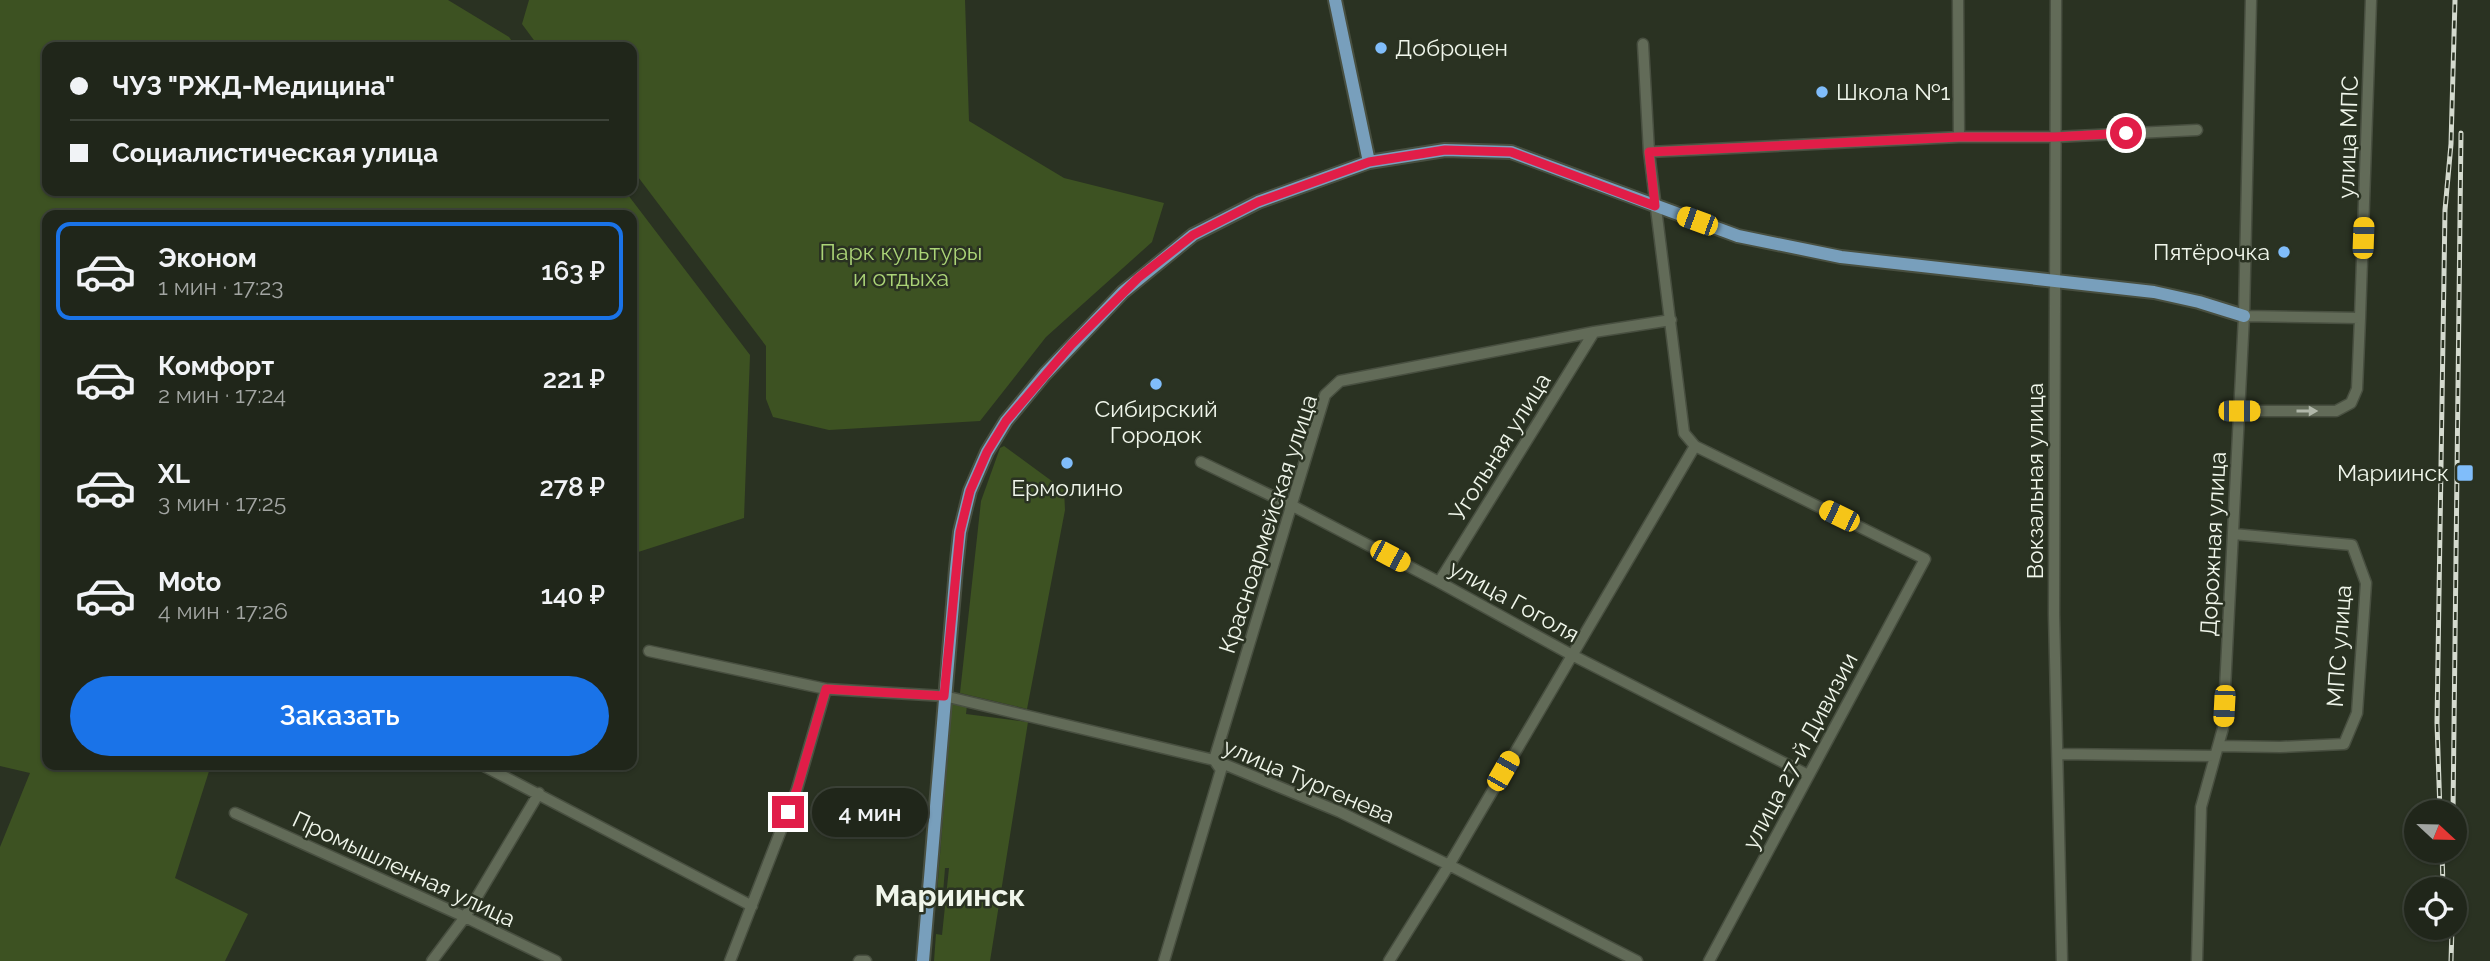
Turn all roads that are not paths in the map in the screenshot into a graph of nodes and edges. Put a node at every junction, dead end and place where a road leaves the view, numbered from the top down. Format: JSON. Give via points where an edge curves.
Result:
{"nodes":[{"id":1,"x":1335,"y":0,"type":"edge"},
{"id":2,"x":1958,"y":0,"type":"edge"},
{"id":3,"x":2056,"y":0,"type":"edge"},
{"id":4,"x":2251,"y":0,"type":"edge"},
{"id":5,"x":2371,"y":0,"type":"edge"},
{"id":6,"x":1643,"y":44,"type":"dead end"},
{"id":7,"x":2197,"y":130,"type":"dead end"},
{"id":8,"x":1959,"y":137,"type":"junction"},
{"id":9,"x":2055,"y":137,"type":"junction"},
{"id":10,"x":1649,"y":152,"type":"junction"},
{"id":11,"x":1369,"y":162,"type":"junction"},
{"id":12,"x":1655,"y":206,"type":"junction"},
{"id":13,"x":2054,"y":279,"type":"junction"},
{"id":14,"x":2244,"y":316,"type":"junction"},
{"id":15,"x":2360,"y":318,"type":"junction"},
{"id":16,"x":1671,"y":320,"type":"junction"},
{"id":17,"x":1594,"y":332,"type":"junction"},
{"id":18,"x":2239,"y":411,"type":"junction"},
{"id":19,"x":1695,"y":446,"type":"junction"},
{"id":20,"x":1201,"y":462,"type":"dead end"},
{"id":21,"x":1291,"y":505,"type":"junction"},
{"id":22,"x":2233,"y":534,"type":"junction"},
{"id":23,"x":1440,"y":582,"type":"junction"},
{"id":24,"x":649,"y":651,"type":"dead end"},
{"id":25,"x":1570,"y":654,"type":"junction"},
{"id":26,"x":826,"y":689,"type":"junction"},
{"id":27,"x":944,"y":696,"type":"junction"},
{"id":28,"x":2216,"y":751,"type":"junction"},
{"id":29,"x":2057,"y":754,"type":"junction"},
{"id":30,"x":1214,"y":760,"type":"junction"},
{"id":31,"x":492,"y":770,"type":"edge"},
{"id":32,"x":1808,"y":775,"type":"junction"},
{"id":33,"x":538,"y":793,"type":"junction"},
{"id":34,"x":236,"y":813,"type":"dead end"},
{"id":35,"x":1449,"y":865,"type":"junction"},
{"id":36,"x":752,"y":906,"type":"junction"},
{"id":37,"x":466,"y":916,"type":"junction"},
{"id":38,"x":432,"y":961,"type":"edge"},
{"id":39,"x":556,"y":961,"type":"edge"},
{"id":40,"x":730,"y":961,"type":"edge"},
{"id":41,"x":859,"y":961,"type":"edge"},
{"id":42,"x":866,"y":961,"type":"edge"},
{"id":43,"x":923,"y":961,"type":"edge"},
{"id":44,"x":1164,"y":961,"type":"edge"},
{"id":45,"x":1389,"y":961,"type":"edge"},
{"id":46,"x":1637,"y":961,"type":"edge"},
{"id":47,"x":1709,"y":961,"type":"edge"},
{"id":48,"x":2062,"y":961,"type":"edge"},
{"id":49,"x":2197,"y":961,"type":"edge"}],
"edges":[{"from":1,"to":11,"type":"main road"},
{"from":2,"to":8,"type":"street"},
{"from":3,"to":9,"type":"street","name":"Вокзальная улица"},
{"from":4,"to":14,"type":"street","name":"Дорожная улица"},
{"from":5,"to":15,"type":"street","name":"улица МПС"},
{"from":6,"to":10,"type":"street"},
{"from":7,"to":9,"type":"street"},
{"from":8,"to":9,"type":"street"},
{"from":8,"to":10,"type":"street"},
{"from":9,"to":13,"type":"street","name":"Вокзальная улица"},
{"from":10,"to":12,"type":"street"},
{"from":11,"to":12,"type":"main road","via":[[1445,150],[1511,152]]},
{"from":11,"to":27,"type":"main road","via":[[1258,202],[1193,235],[1130,285],[1006,421],[970,491],[960,532]]},
{"from":12,"to":13,"type":"main road","via":[[1738,236],[1841,257]]},
{"from":12,"to":16,"type":"street"},
{"from":13,"to":14,"type":"main road","via":[[2154,292]]},
{"from":13,"to":29,"type":"street","name":"Вокзальная улица"},
{"from":14,"to":15,"type":"street"},
{"from":14,"to":18,"type":"street","name":"Дорожная улица"},
{"from":18,"to":15,"type":"street","name":"улица МПС","one_way":true,"via":[[2336,411],[2351,403],[2357,389]]},
{"from":16,"to":17,"type":"street","name":"Красноармейская улица"},
{"from":16,"to":19,"type":"street","via":[[1684,433]]},
{"from":17,"to":21,"type":"street","name":"Красноармейская улица","via":[[1340,381],[1325,395]]},
{"from":17,"to":23,"type":"street","name":"Угольная улица"},
{"from":18,"to":22,"type":"street","name":"Дорожная улица"},
{"from":19,"to":25,"type":"street"},
{"from":19,"to":32,"type":"street","name":"улица 27-й Дивизии","via":[[1925,559]]},
{"from":20,"to":21,"type":"street","name":"улица Гоголя"},
{"from":21,"to":23,"type":"street","name":"улица Гоголя"},
{"from":21,"to":30,"type":"street","name":"Красноармейская улица"},
{"from":22,"to":28,"type":"street","name":"Дорожная улица","via":[[2223,728]]},
{"from":22,"to":28,"type":"street","name":"МПС улица","via":[[2352,545],[2366,583],[2357,713],[2344,744]]},
{"from":23,"to":25,"type":"street","name":"улица Гоголя"},
{"from":24,"to":26,"type":"street","name":"улица Тургенева"},
{"from":25,"to":32,"type":"street","name":"улица Гоголя"},
{"from":25,"to":35,"type":"street"},
{"from":26,"to":27,"type":"street","name":"улица Тургенева"},
{"from":26,"to":36,"type":"street","via":[[797,789]]},
{"from":27,"to":30,"type":"street","name":"улица Тургенева"},
{"from":27,"to":43,"type":"main road"},
{"from":28,"to":29,"type":"street"},
{"from":28,"to":49,"type":"street","name":"Дорожная улица","via":[[2201,807]]},
{"from":29,"to":48,"type":"street","name":"Вокзальная улица"},
{"from":30,"to":35,"type":"street","name":"улица Тургенева","via":[[1340,812]]},
{"from":30,"to":44,"type":"street","name":"Красноармейская улица","via":[[1221,770]]},
{"from":31,"to":33,"type":"street"},
{"from":32,"to":47,"type":"street","name":"улица 27-й Дивизии"},
{"from":33,"to":36,"type":"street"},
{"from":33,"to":37,"type":"street"},
{"from":34,"to":37,"type":"street","name":"Промышленная улица"},
{"from":35,"to":45,"type":"street"},
{"from":35,"to":46,"type":"street","name":"улица Тургенева"},
{"from":36,"to":40,"type":"street"},
{"from":37,"to":38,"type":"street"},
{"from":37,"to":39,"type":"street","name":"Промышленная улица"},
{"from":41,"to":42,"type":"street"}]}
